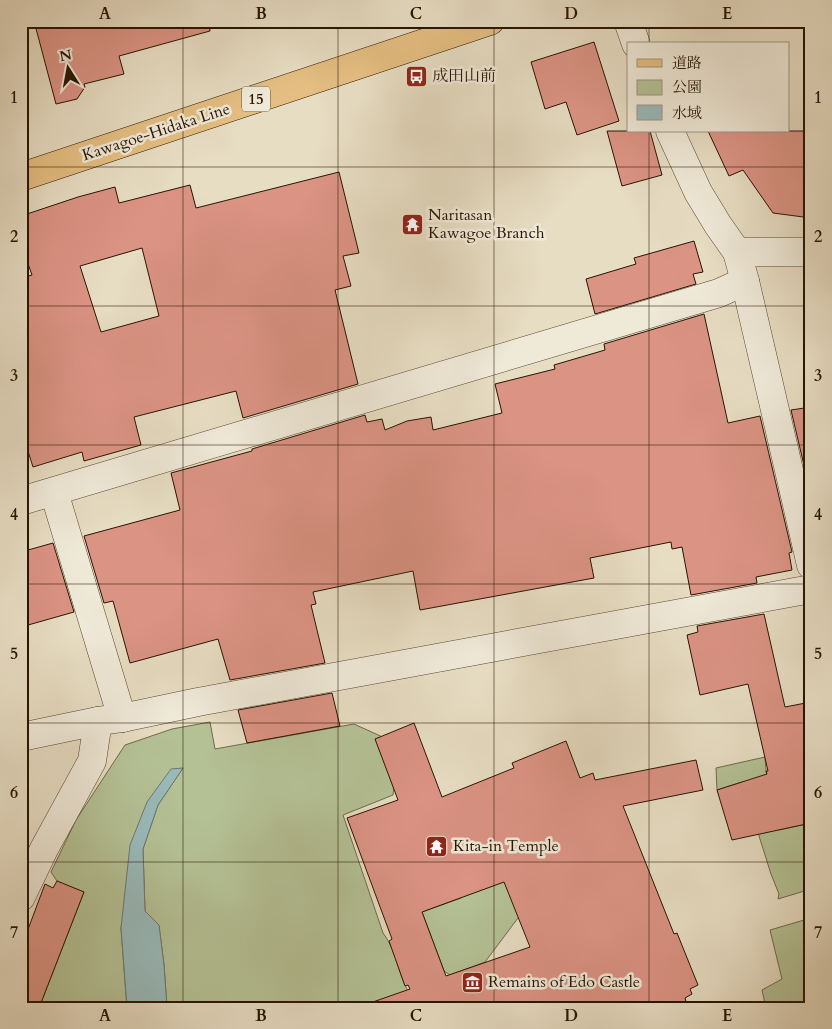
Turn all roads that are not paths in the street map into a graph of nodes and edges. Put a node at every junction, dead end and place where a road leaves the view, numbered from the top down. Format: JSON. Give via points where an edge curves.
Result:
{"nodes":[{"id":1,"x":490,"y":21,"type":"edge"},
{"id":2,"x":628,"y":21,"type":"edge"},
{"id":3,"x":635,"y":42,"type":"edge"},
{"id":4,"x":670,"y":132,"type":"edge"},
{"id":5,"x":21,"y":177,"type":"edge"},
{"id":6,"x":737,"y":252,"type":"junction"},
{"id":7,"x":811,"y":252,"type":"edge"},
{"id":8,"x":745,"y":281,"type":"junction"},
{"id":9,"x":54,"y":492,"type":"junction"},
{"id":10,"x":21,"y":502,"type":"edge"},
{"id":11,"x":811,"y":565,"type":"edge"},
{"id":12,"x":811,"y":589,"type":"edge"},
{"id":13,"x":110,"y":719,"type":"junction"},
{"id":14,"x":21,"y":737,"type":"edge"},
{"id":15,"x":21,"y":897,"type":"edge"}],
"edges":[{"from":1,"to":5,"type":"main road","name":"Kawagoe-Hidaka Line","number":"15"},
{"from":2,"to":3,"type":"street"},
{"from":4,"to":6,"type":"street","via":[[698,192]]},
{"from":6,"to":7,"type":"street"},
{"from":6,"to":8,"type":"street"},
{"from":8,"to":9,"type":"street","via":[[719,293]]},
{"from":8,"to":11,"type":"street"},
{"from":9,"to":10,"type":"street"},
{"from":9,"to":13,"type":"street"},
{"from":12,"to":13,"type":"street"},
{"from":13,"to":14,"type":"street"},
{"from":13,"to":15,"type":"street","via":[[92,761]]}]}
